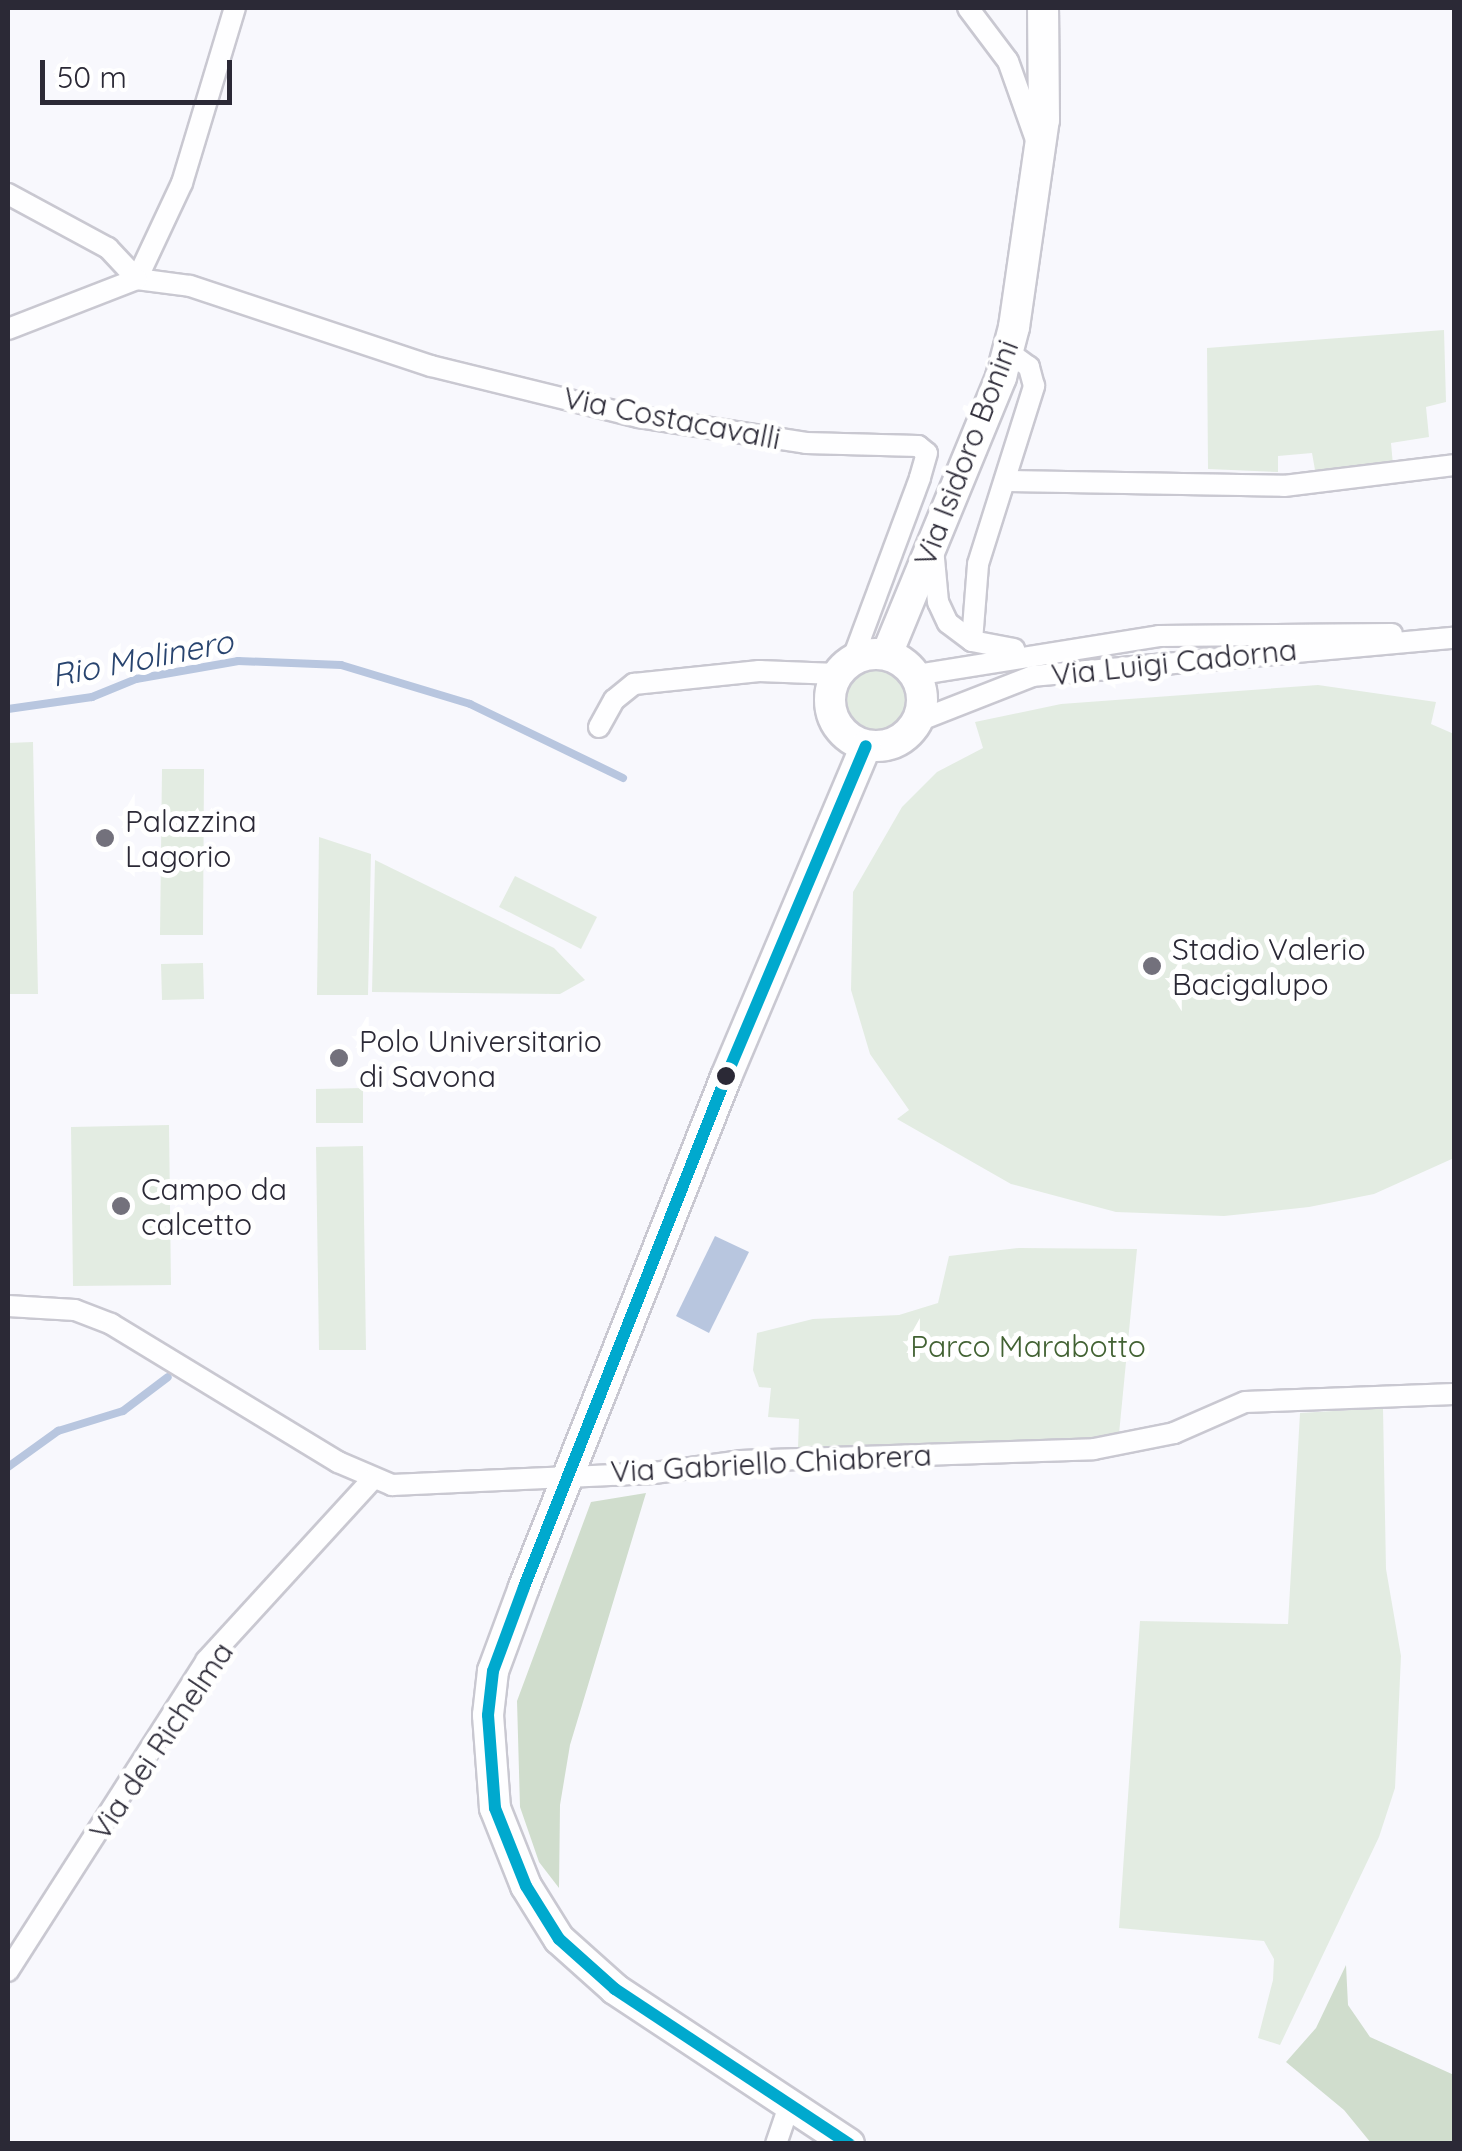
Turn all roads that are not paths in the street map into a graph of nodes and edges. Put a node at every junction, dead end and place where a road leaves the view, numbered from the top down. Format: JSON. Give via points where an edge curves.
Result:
{"nodes":[{"id":1,"x":235,"y":8,"type":"edge"},
{"id":2,"x":968,"y":8,"type":"edge"},
{"id":3,"x":1042,"y":8,"type":"edge"},
{"id":4,"x":1040,"y":162,"type":"junction"},
{"id":5,"x":8,"y":194,"type":"edge"},
{"id":6,"x":137,"y":279,"type":"junction"},
{"id":7,"x":8,"y":329,"type":"edge"},
{"id":8,"x":1007,"y":352,"type":"junction"},
{"id":9,"x":1454,"y":465,"type":"edge"},
{"id":10,"x":1009,"y":481,"type":"junction"},
{"id":11,"x":932,"y":544,"type":"junction"},
{"id":12,"x":1446,"y":639,"type":"edge"},
{"id":13,"x":972,"y":641,"type":"junction"},
{"id":14,"x":1076,"y":648,"type":"junction"},
{"id":15,"x":887,"y":654,"type":"junction"},
{"id":16,"x":844,"y":668,"type":"junction"},
{"id":17,"x":916,"y":675,"type":"junction"},
{"id":18,"x":918,"y":722,"type":"junction"},
{"id":19,"x":599,"y":727,"type":"dead end"},
{"id":20,"x":866,"y":746,"type":"junction"},
{"id":21,"x":8,"y":1306,"type":"edge"},
{"id":22,"x":1454,"y":1394,"type":"edge"},
{"id":23,"x":571,"y":1476,"type":"junction"},
{"id":24,"x":373,"y":1480,"type":"junction"},
{"id":25,"x":8,"y":1972,"type":"edge"},
{"id":26,"x":790,"y":2103,"type":"junction"},
{"id":27,"x":776,"y":2144,"type":"edge"},
{"id":28,"x":849,"y":2144,"type":"edge"}],
"edges":[{"from":1,"to":6,"type":"street","via":[[182,183]]},
{"from":2,"to":4,"type":"street","via":[[1020,86]]},
{"from":3,"to":4,"type":"street","name":"Via Isidoro Bonini"},
{"from":4,"to":8,"type":"street","name":"Via Isidoro Bonini"},
{"from":5,"to":6,"type":"street","via":[[108,248]]},
{"from":6,"to":7,"type":"street"},
{"from":6,"to":16,"type":"street","name":"Via Costacavalli","via":[[208,291],[431,366],[640,417],[806,443],[918,446],[927,453],[920,478]]},
{"from":8,"to":10,"type":"street","via":[[1030,367],[1034,386]]},
{"from":8,"to":11,"type":"street","name":"Via Isidoro Bonini"},
{"from":9,"to":10,"type":"street","via":[[1284,486]]},
{"from":10,"to":13,"type":"street","via":[[978,564]]},
{"from":11,"to":13,"type":"street","via":[[938,602],[948,623]]},
{"from":11,"to":15,"type":"street","name":"Via Isidoro Bonini"},
{"from":12,"to":14,"type":"street","name":"Via Luigi Cadorna","via":[[1365,630],[1159,636]]},
{"from":12,"to":18,"type":"street","name":"Via Luigi Cadorna","via":[[1033,676]]},
{"from":13,"to":14,"type":"street","name":"Via Luigi Cadorna","via":[[1003,649]]},
{"from":14,"to":17,"type":"street","name":"Via Luigi Cadorna"},
{"from":15,"to":16,"type":"street"},
{"from":15,"to":17,"type":"street"},
{"from":16,"to":19,"type":"street","via":[[634,684],[614,700]]},
{"from":16,"to":20,"type":"street","via":[[830,691],[837,726]]},
{"from":17,"to":18,"type":"street","via":[[923,706]]},
{"from":18,"to":20,"type":"street","via":[[902,740]]},
{"from":20,"to":23,"type":"street","via":[[661,1239]]},
{"from":21,"to":24,"type":"street","name":"Via Gabriello Chiabrera","via":[[75,1310],[111,1324]]},
{"from":22,"to":23,"type":"street","name":"Via Gabriello Chiabrera","via":[[1245,1402],[1174,1433],[1094,1449],[740,1462]]},
{"from":23,"to":24,"type":"street","name":"Via Gabriello Chiabrera","via":[[497,1475],[424,1486]]},
{"from":23,"to":26,"type":"street","via":[[494,1671],[488,1715],[495,1808],[526,1886],[585,1965]]},
{"from":24,"to":25,"type":"street","name":"Via dei Richelma","via":[[206,1660]]},
{"from":26,"to":27,"type":"street"},
{"from":26,"to":28,"type":"street"}]}
